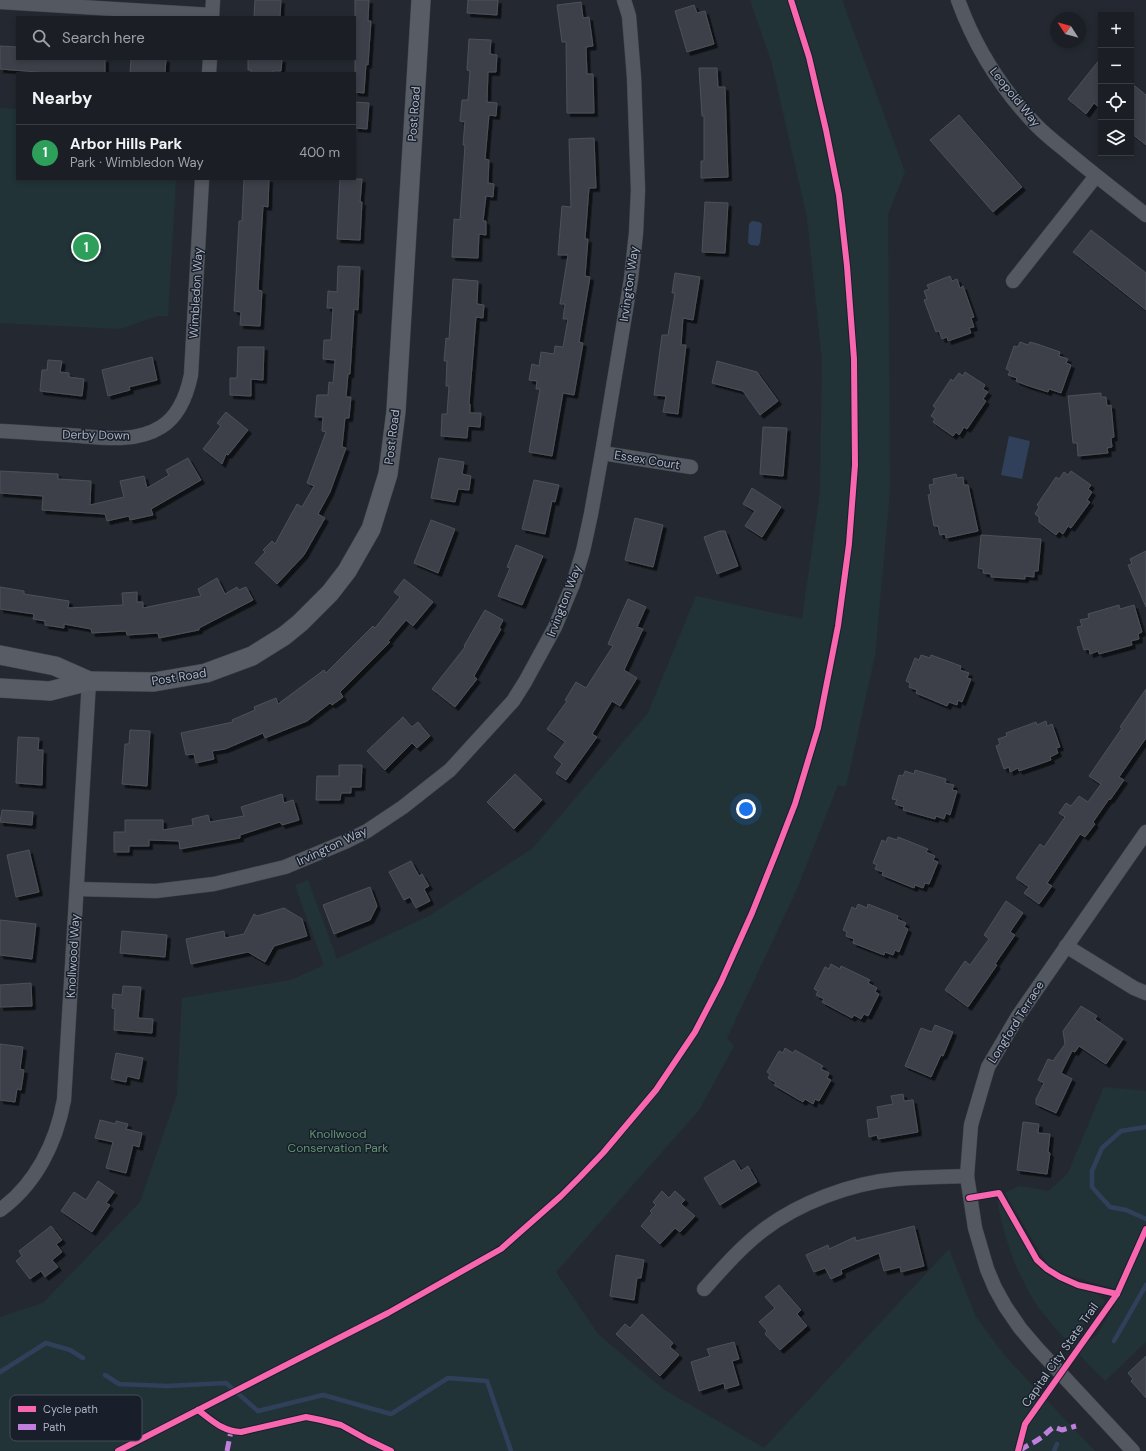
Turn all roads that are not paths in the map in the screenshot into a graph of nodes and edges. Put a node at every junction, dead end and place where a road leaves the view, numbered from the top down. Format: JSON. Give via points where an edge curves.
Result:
{"nodes":[{"id":1,"x":213,"y":0,"type":"edge"},
{"id":2,"x":421,"y":0,"type":"edge"},
{"id":3,"x":624,"y":0,"type":"edge"},
{"id":4,"x":958,"y":0,"type":"edge"},
{"id":5,"x":0,"y":2,"type":"edge"},
{"id":6,"x":212,"y":16,"type":"edge"},
{"id":7,"x":210,"y":60,"type":"edge"},
{"id":8,"x":209,"y":72,"type":"edge"},
{"id":9,"x":1096,"y":176,"type":"junction"},
{"id":10,"x":202,"y":180,"type":"edge"},
{"id":11,"x":1146,"y":215,"type":"edge"},
{"id":12,"x":1013,"y":280,"type":"dead end"},
{"id":13,"x":181,"y":406,"type":"joint"},
{"id":14,"x":0,"y":431,"type":"edge"},
{"id":15,"x":602,"y":453,"type":"junction"},
{"id":16,"x":691,"y":467,"type":"dead end"},
{"id":17,"x":0,"y":655,"type":"edge"},
{"id":18,"x":89,"y":681,"type":"junction"},
{"id":19,"x":0,"y":688,"type":"edge"},
{"id":20,"x":1146,"y":832,"type":"edge"},
{"id":21,"x":77,"y":889,"type":"junction"},
{"id":22,"x":1066,"y":946,"type":"junction"},
{"id":23,"x":1146,"y":993,"type":"edge"},
{"id":24,"x":967,"y":1176,"type":"junction"},
{"id":25,"x":0,"y":1210,"type":"edge"},
{"id":26,"x":704,"y":1289,"type":"dead end"},
{"id":27,"x":1133,"y":1451,"type":"edge"}],
"edges":[{"from":1,"to":6,"type":"street"},
{"from":2,"to":18,"type":"street","name":"Post Road","via":[[395,419],[388,474],[371,530],[347,571],[330,593],[284,636],[252,656],[206,674],[154,682]]},
{"from":3,"to":15,"type":"street","name":"Irvington Way","via":[[629,16],[634,77],[638,190],[632,279]]},
{"from":4,"to":9,"type":"street","name":"Leopold Way","via":[[982,53],[1011,95],[1037,126]]},
{"from":5,"to":6,"type":"street"},
{"from":7,"to":8,"type":"street"},
{"from":9,"to":11,"type":"street","name":"Leopold Way"},
{"from":9,"to":12,"type":"street"},
{"from":10,"to":13,"type":"street","name":"Wimbledon Way","via":[[191,375]]},
{"from":13,"to":14,"type":"street","name":"Derby Down","via":[[163,426],[143,435],[108,437]]},
{"from":15,"to":16,"type":"street","name":"Essex Court"},
{"from":15,"to":21,"type":"street","name":"Irvington Way","via":[[582,552],[573,584],[555,627],[513,701],[450,770],[367,831],[347,842],[285,867],[214,884],[156,891]]},
{"from":17,"to":18,"type":"street","via":[[55,666]]},
{"from":18,"to":19,"type":"street","via":[[50,691]]},
{"from":18,"to":21,"type":"street","name":"Knollwood Way"},
{"from":20,"to":22,"type":"street","name":"Longford Terrace"},
{"from":21,"to":25,"type":"street","name":"Knollwood Way","via":[[64,1100],[60,1122],[40,1166],[25,1186]]},
{"from":22,"to":23,"type":"street"},
{"from":22,"to":24,"type":"street","name":"Longford Terrace","via":[[1018,1016],[988,1067],[971,1125]]},
{"from":24,"to":26,"type":"street","via":[[895,1179],[825,1195],[762,1230],[740,1248]]},
{"from":24,"to":27,"type":"street","name":"Longford Terrace","via":[[975,1228],[987,1269],[1005,1306],[1037,1348]]}]}
